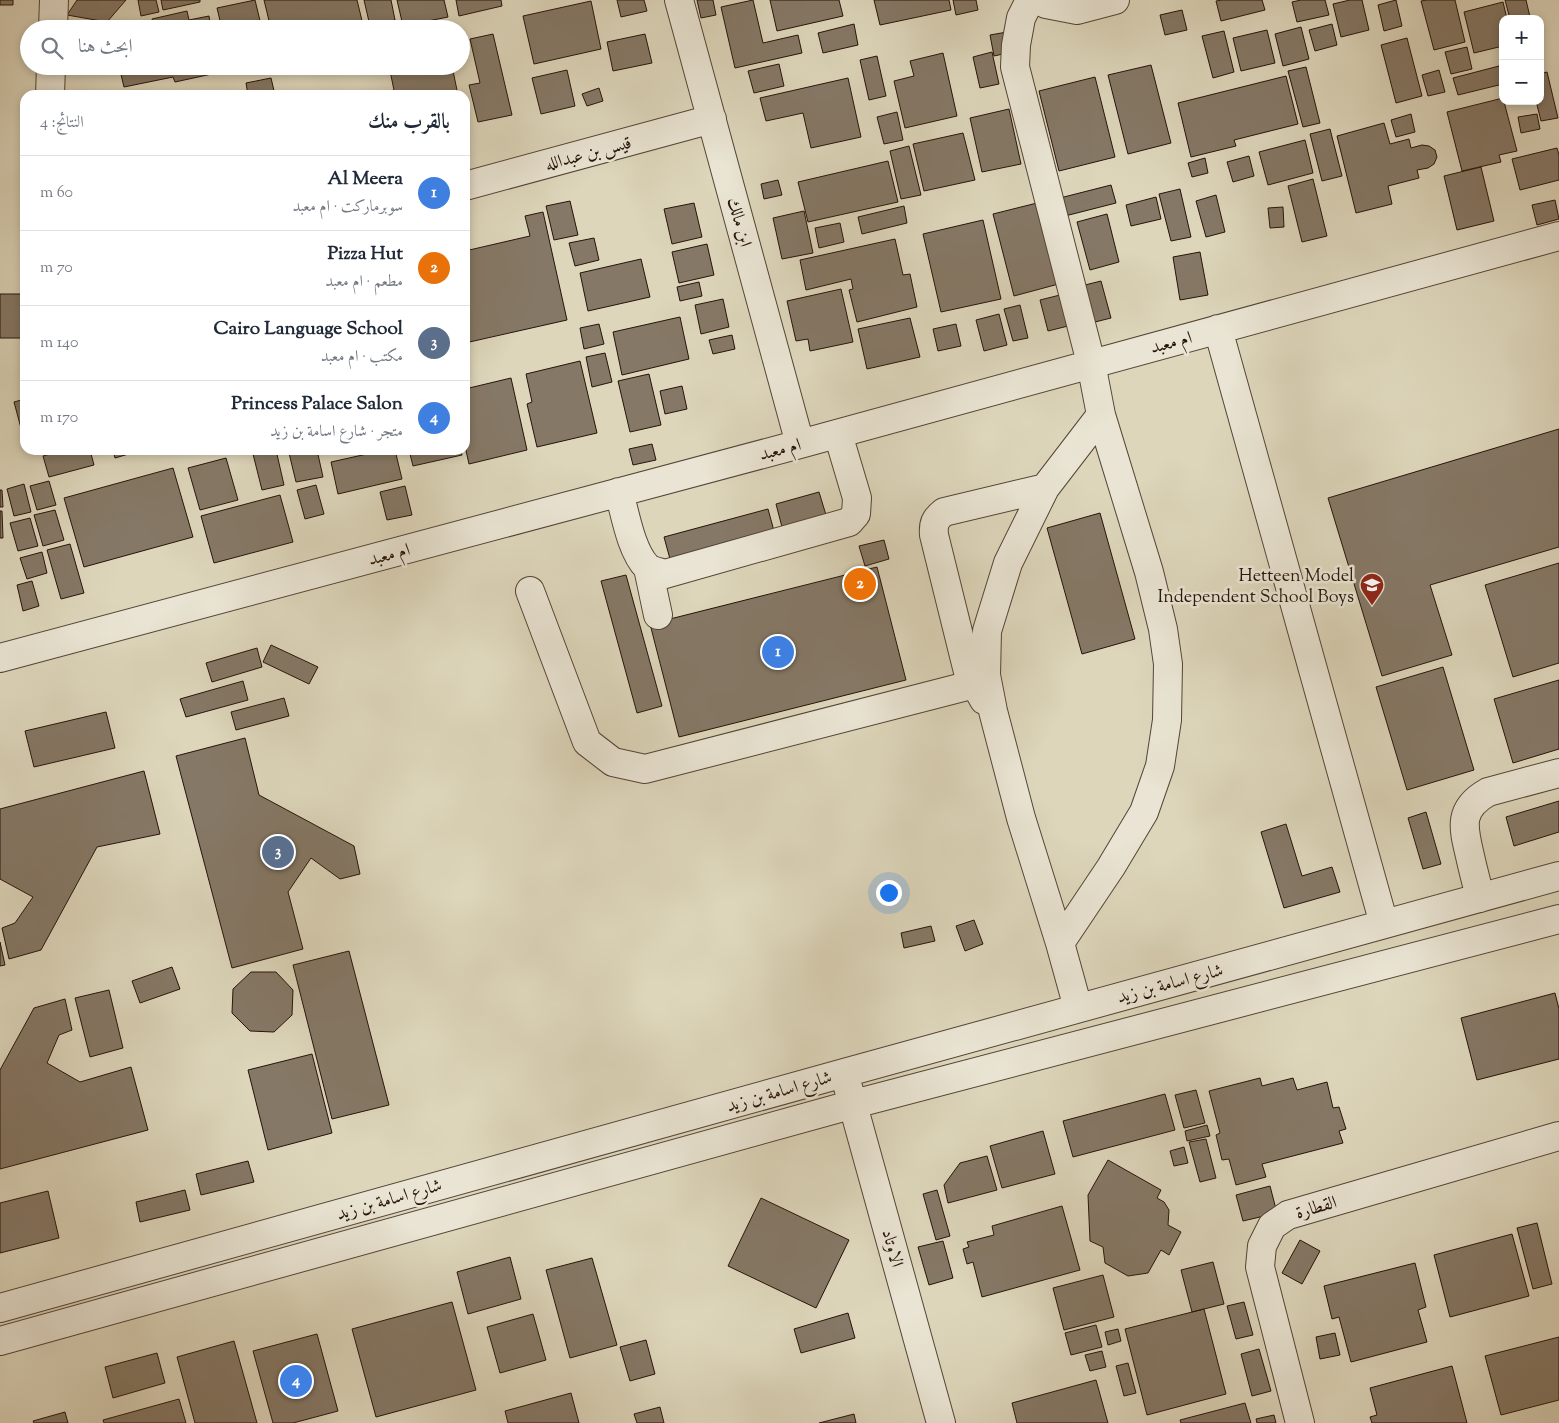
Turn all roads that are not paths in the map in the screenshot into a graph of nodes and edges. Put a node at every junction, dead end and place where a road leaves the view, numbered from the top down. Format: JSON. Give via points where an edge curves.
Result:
{"nodes":[{"id":1,"x":54,"y":0,"type":"edge"},
{"id":2,"x":679,"y":0,"type":"edge"},
{"id":3,"x":1030,"y":0,"type":"edge"},
{"id":4,"x":1040,"y":0,"type":"edge"},
{"id":5,"x":1115,"y":0,"type":"edge"},
{"id":6,"x":53,"y":20,"type":"edge"},
{"id":7,"x":51,"y":75,"type":"edge"},
{"id":8,"x":50,"y":90,"type":"edge"},
{"id":9,"x":712,"y":119,"type":"junction"},
{"id":10,"x":470,"y":185,"type":"edge"},
{"id":11,"x":1559,"y":236,"type":"edge"},
{"id":12,"x":1218,"y":329,"type":"junction"},
{"id":13,"x":1091,"y":363,"type":"junction"},
{"id":14,"x":1101,"y":415,"type":"junction"},
{"id":15,"x":838,"y":434,"type":"junction"},
{"id":16,"x":800,"y":444,"type":"junction"},
{"id":17,"x":1045,"y":488,"type":"junction"},
{"id":18,"x":619,"y":492,"type":"junction"},
{"id":19,"x":648,"y":568,"type":"junction"},
{"id":20,"x":530,"y":591,"type":"dead end"},
{"id":21,"x":658,"y":615,"type":"dead end"},
{"id":22,"x":0,"y":658,"type":"edge"},
{"id":23,"x":974,"y":684,"type":"junction"},
{"id":24,"x":993,"y":711,"type":"junction"},
{"id":25,"x":1559,"y":773,"type":"edge"},
{"id":26,"x":1559,"y":876,"type":"edge"},
{"id":27,"x":1480,"y":898,"type":"junction"},
{"id":28,"x":1559,"y":919,"type":"edge"},
{"id":29,"x":1384,"y":924,"type":"junction"},
{"id":30,"x":1060,"y":943,"type":"junction"},
{"id":31,"x":1078,"y":1008,"type":"junction"},
{"id":32,"x":844,"y":1072,"type":"junction"},
{"id":33,"x":854,"y":1104,"type":"junction"},
{"id":34,"x":1559,"y":1136,"type":"edge"},
{"id":35,"x":0,"y":1308,"type":"edge"},
{"id":36,"x":0,"y":1341,"type":"edge"},
{"id":37,"x":941,"y":1423,"type":"edge"},
{"id":38,"x":1300,"y":1423,"type":"edge"}],
"edges":[{"from":1,"to":6,"type":"street"},
{"from":2,"to":9,"type":"street","name":"ابن مالك"},
{"from":3,"to":13,"type":"street","via":[[1021,18],[1015,67]]},
{"from":4,"to":5,"type":"street","via":[[1078,10]]},
{"from":7,"to":8,"type":"street"},
{"from":9,"to":10,"type":"street","name":"قيس بن عبدالله"},
{"from":9,"to":16,"type":"street","name":"ابن مالك"},
{"from":11,"to":12,"type":"street","name":"ام معبد"},
{"from":12,"to":13,"type":"street","name":"ام معبد"},
{"from":12,"to":29,"type":"street"},
{"from":13,"to":14,"type":"street"},
{"from":13,"to":15,"type":"street","name":"ام معبد"},
{"from":14,"to":17,"type":"street"},
{"from":14,"to":30,"type":"street","via":[[1163,629],[1168,664],[1167,720],[1160,766],[1144,812]]},
{"from":15,"to":16,"type":"street","name":"ام معبد"},
{"from":15,"to":19,"type":"street","via":[[857,498],[856,514],[849,522],[665,574]]},
{"from":16,"to":18,"type":"street","name":"ام معبد"},
{"from":17,"to":23,"type":"street","via":[[944,512],[934,525],[968,672]]},
{"from":17,"to":24,"type":"street","via":[[1008,563],[987,631],[986,675]]},
{"from":18,"to":19,"type":"street","via":[[631,536]]},
{"from":18,"to":22,"type":"street","name":"ام معبد"},
{"from":19,"to":21,"type":"street"},
{"from":20,"to":23,"type":"street","via":[[587,742],[613,762],[644,769]]},
{"from":23,"to":24,"type":"street"},
{"from":24,"to":30,"type":"street","via":[[1021,818]]},
{"from":25,"to":27,"type":"street","via":[[1488,792],[1470,807],[1464,830]]},
{"from":26,"to":27,"type":"street","name":"شارع اسامة بن زيد"},
{"from":27,"to":29,"type":"street","name":"شارع اسامة بن زيد"},
{"from":28,"to":33,"type":"street","name":"شارع اسامة بن زيد"},
{"from":29,"to":31,"type":"street","name":"شارع اسامة بن زيد"},
{"from":30,"to":31,"type":"street"},
{"from":31,"to":32,"type":"street","name":"شارع اسامة بن زيد"},
{"from":32,"to":33,"type":"street","name":"الاوتاد"},
{"from":32,"to":35,"type":"street","name":"شارع اسامة بن زيد"},
{"from":33,"to":36,"type":"street","name":"شارع اسامة بن زيد"},
{"from":33,"to":37,"type":"street","name":"الاوتاد"},
{"from":34,"to":38,"type":"street","name":"القطارة","via":[[1288,1215],[1272,1226],[1262,1246],[1260,1267]]}]}
